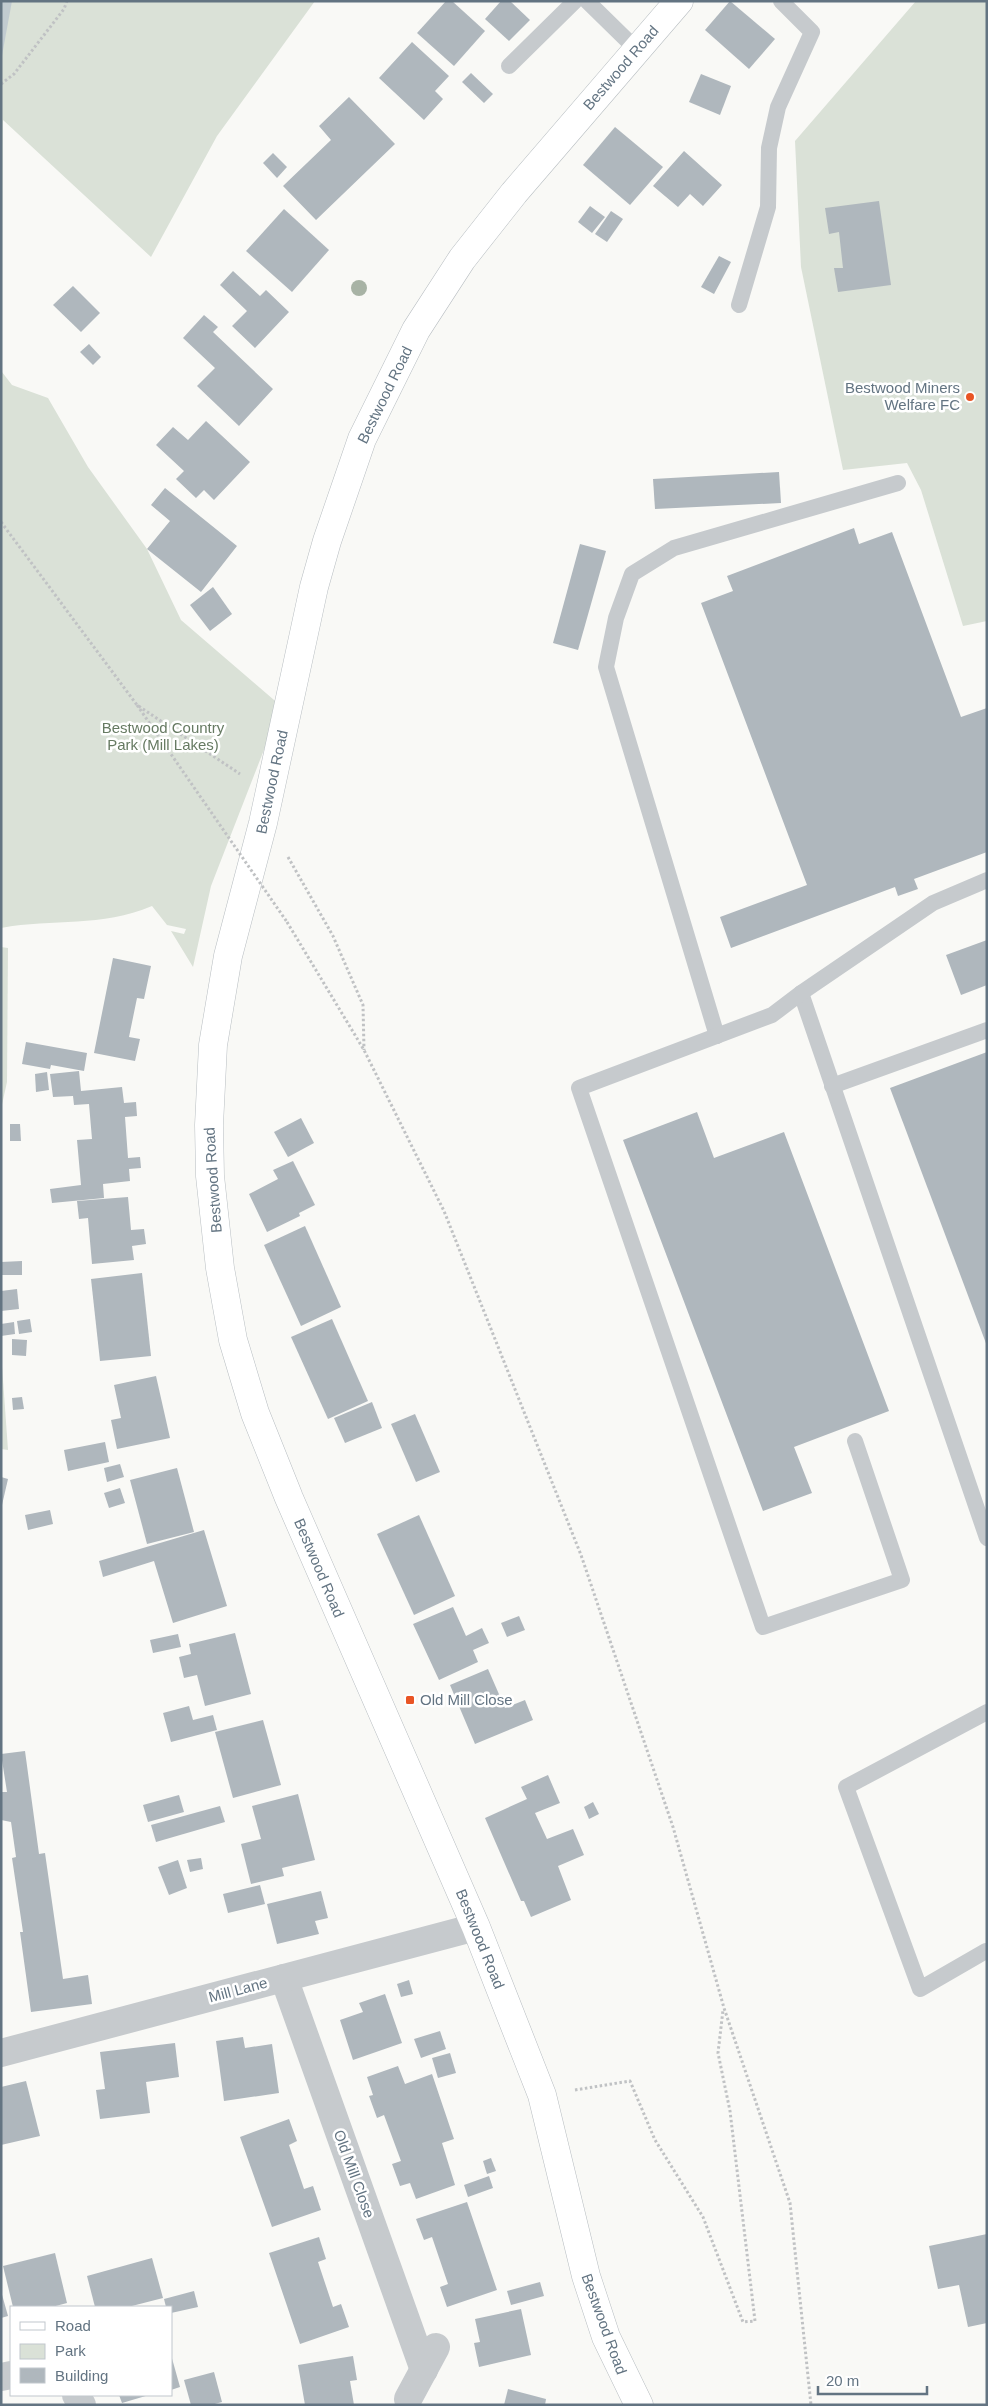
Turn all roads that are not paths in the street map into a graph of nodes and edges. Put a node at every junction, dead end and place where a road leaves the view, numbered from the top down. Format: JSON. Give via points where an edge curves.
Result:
{"nodes":[{"id":1,"x":575,"y":1,"type":"edge"},
{"id":2,"x":587,"y":1,"type":"edge"},
{"id":3,"x":679,"y":1,"type":"edge"},
{"id":4,"x":781,"y":1,"type":"edge"},
{"id":5,"x":637,"y":50,"type":"junction"},
{"id":6,"x":509,"y":66,"type":"dead end"},
{"id":7,"x":738,"y":305,"type":"dead end"},
{"id":8,"x":898,"y":483,"type":"dead end"},
{"id":9,"x":987,"y":880,"type":"edge"},
{"id":10,"x":800,"y":993,"type":"junction"},
{"id":11,"x":987,"y":1030,"type":"edge"},
{"id":12,"x":717,"y":1036,"type":"junction"},
{"id":13,"x":832,"y":1086,"type":"junction"},
{"id":14,"x":855,"y":1442,"type":"dead end"},
{"id":15,"x":987,"y":1538,"type":"edge"},
{"id":16,"x":987,"y":1712,"type":"edge"},
{"id":17,"x":476,"y":1927,"type":"junction"},
{"id":18,"x":986,"y":1951,"type":"edge"},
{"id":19,"x":284,"y":1978,"type":"junction"},
{"id":20,"x":1,"y":2053,"type":"edge"},
{"id":21,"x":408,"y":2399,"type":"dead end"},
{"id":22,"x":639,"y":2405,"type":"edge"}],
"edges":[{"from":1,"to":6,"type":"lane"},
{"from":2,"to":5,"type":"lane"},
{"from":3,"to":5,"type":"main road","name":"Bestwood Road"},
{"from":4,"to":7,"type":"lane","via":[[812,32],[778,107],[768,148],[768,207]]},
{"from":5,"to":17,"type":"main road","name":"Bestwood Road","via":[[514,193],[462,259],[416,330],[362,439],[314,587],[269,794],[220,995],[209,1090],[210,1176],[220,1268],[233,1340],[255,1413]]},
{"from":8,"to":12,"type":"lane","via":[[674,548],[632,574],[616,618],[606,667]]},
{"from":9,"to":10,"type":"lane","via":[[932,903]]},
{"from":10,"to":12,"type":"lane","via":[[772,1015]]},
{"from":10,"to":13,"type":"lane"},
{"from":11,"to":13,"type":"lane"},
{"from":12,"to":14,"type":"lane","via":[[579,1088],[763,1627],[902,1580]]},
{"from":13,"to":15,"type":"lane"},
{"from":16,"to":18,"type":"lane","via":[[846,1787],[920,1989]]},
{"from":17,"to":19,"type":"street","name":"Mill Lane"},
{"from":17,"to":22,"type":"main road","name":"Bestwood Road","via":[[542,2095],[586,2276],[606,2337]]},
{"from":19,"to":20,"type":"street","name":"Mill Lane"},
{"from":19,"to":21,"type":"street","name":"Old Mill Close","via":[[430,2358]]}]}
